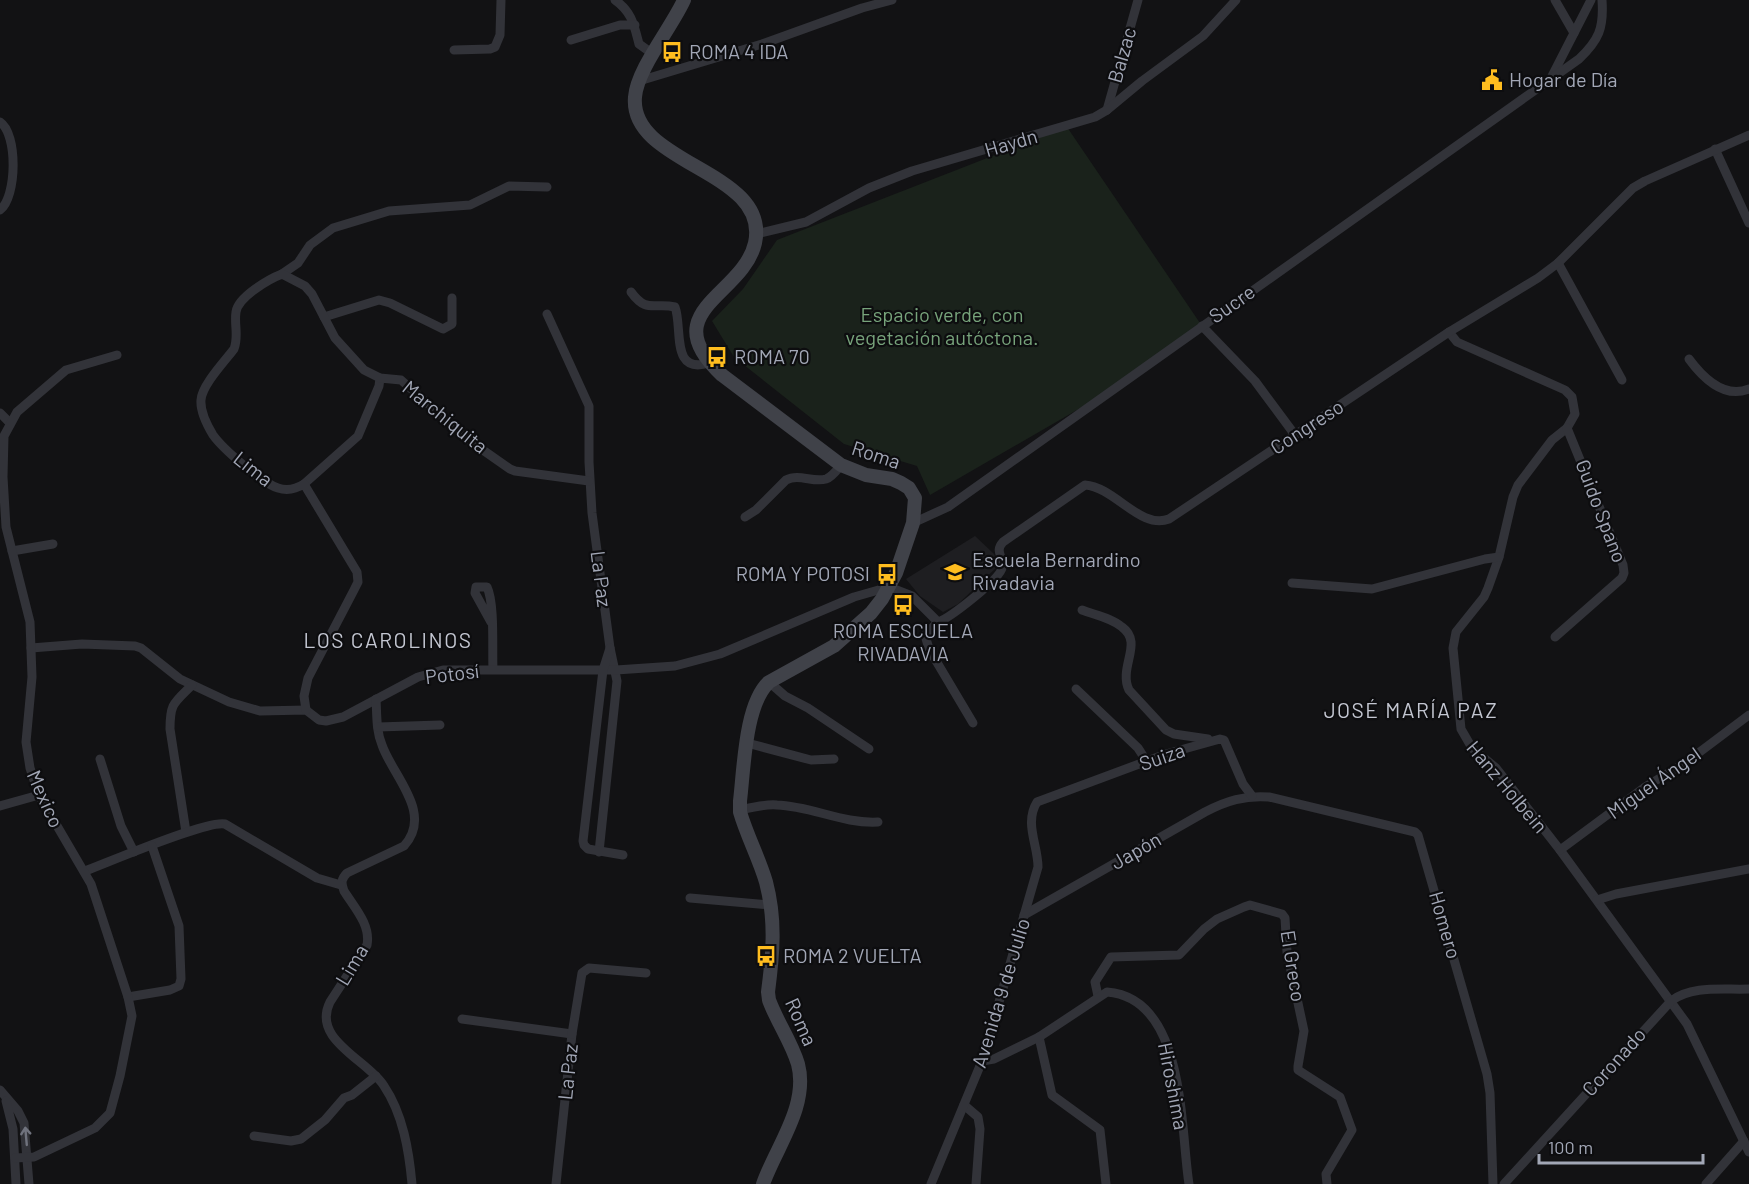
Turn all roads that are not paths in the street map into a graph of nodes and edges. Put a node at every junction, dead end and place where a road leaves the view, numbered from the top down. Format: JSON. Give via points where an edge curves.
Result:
{"nodes":[{"id":1,"x":501,"y":0,"type":"edge"},
{"id":2,"x":615,"y":0,"type":"edge"},
{"id":3,"x":684,"y":0,"type":"edge"},
{"id":4,"x":892,"y":0,"type":"edge"},
{"id":5,"x":1138,"y":0,"type":"edge"},
{"id":6,"x":1236,"y":0,"type":"edge"},
{"id":7,"x":1555,"y":0,"type":"edge"},
{"id":8,"x":1591,"y":0,"type":"edge"},
{"id":9,"x":1602,"y":0,"type":"edge"},
{"id":10,"x":634,"y":25,"type":"junction"},
{"id":11,"x":1574,"y":33,"type":"junction"},
{"id":12,"x":571,"y":40,"type":"dead end"},
{"id":13,"x":454,"y":50,"type":"dead end"},
{"id":14,"x":653,"y":54,"type":"junction"},
{"id":15,"x":639,"y":81,"type":"junction"},
{"id":16,"x":1549,"y":82,"type":"junction"},
{"id":17,"x":1107,"y":110,"type":"junction"},
{"id":18,"x":0,"y":122,"type":"edge"},
{"id":19,"x":1749,"y":135,"type":"edge"},
{"id":20,"x":1715,"y":149,"type":"junction"},
{"id":21,"x":547,"y":187,"type":"dead end"},
{"id":22,"x":0,"y":210,"type":"edge"},
{"id":23,"x":1748,"y":219,"type":"edge"},
{"id":24,"x":756,"y":234,"type":"junction"},
{"id":25,"x":1558,"y":263,"type":"junction"},
{"id":26,"x":282,"y":274,"type":"junction"},
{"id":27,"x":631,"y":292,"type":"dead end"},
{"id":28,"x":452,"y":298,"type":"dead end"},
{"id":29,"x":547,"y":314,"type":"dead end"},
{"id":30,"x":324,"y":317,"type":"junction"},
{"id":31,"x":1202,"y":326,"type":"junction"},
{"id":32,"x":1449,"y":332,"type":"junction"},
{"id":33,"x":117,"y":355,"type":"dead end"},
{"id":34,"x":1689,"y":359,"type":"dead end"},
{"id":35,"x":709,"y":363,"type":"junction"},
{"id":36,"x":380,"y":378,"type":"junction"},
{"id":37,"x":1622,"y":380,"type":"dead end"},
{"id":38,"x":1749,"y":389,"type":"edge"},
{"id":39,"x":0,"y":413,"type":"edge"},
{"id":40,"x":10,"y":423,"type":"junction"},
{"id":41,"x":1567,"y":428,"type":"junction"},
{"id":42,"x":1295,"y":435,"type":"junction"},
{"id":43,"x":841,"y":465,"type":"junction"},
{"id":44,"x":589,"y":481,"type":"junction"},
{"id":45,"x":304,"y":484,"type":"junction"},
{"id":46,"x":2,"y":503,"type":"edge"},
{"id":47,"x":745,"y":517,"type":"dead end"},
{"id":48,"x":913,"y":523,"type":"junction"},
{"id":49,"x":53,"y":543,"type":"dead end"},
{"id":50,"x":12,"y":550,"type":"junction"},
{"id":51,"x":1499,"y":557,"type":"junction"},
{"id":52,"x":1292,"y":583,"type":"dead end"},
{"id":53,"x":889,"y":587,"type":"junction"},
{"id":54,"x":1082,"y":610,"type":"dead end"},
{"id":55,"x":491,"y":622,"type":"dead end"},
{"id":56,"x":938,"y":622,"type":"junction"},
{"id":57,"x":1555,"y":637,"type":"dead end"},
{"id":58,"x":32,"y":648,"type":"junction"},
{"id":59,"x":610,"y":648,"type":"junction"},
{"id":60,"x":493,"y":669,"type":"junction"},
{"id":61,"x":603,"y":670,"type":"junction"},
{"id":62,"x":616,"y":670,"type":"junction"},
{"id":63,"x":769,"y":682,"type":"junction"},
{"id":64,"x":192,"y":685,"type":"junction"},
{"id":65,"x":1076,"y":689,"type":"dead end"},
{"id":66,"x":375,"y":699,"type":"junction"},
{"id":67,"x":306,"y":710,"type":"junction"},
{"id":68,"x":1749,"y":715,"type":"edge"},
{"id":69,"x":973,"y":723,"type":"dead end"},
{"id":70,"x":440,"y":725,"type":"dead end"},
{"id":71,"x":378,"y":727,"type":"junction"},
{"id":72,"x":1213,"y":740,"type":"junction"},
{"id":73,"x":747,"y":743,"type":"junction"},
{"id":74,"x":868,"y":749,"type":"dead end"},
{"id":75,"x":100,"y":759,"type":"dead end"},
{"id":76,"x":834,"y":759,"type":"dead end"},
{"id":77,"x":1147,"y":762,"type":"junction"},
{"id":78,"x":39,"y":795,"type":"junction"},
{"id":79,"x":1252,"y":796,"type":"junction"},
{"id":80,"x":1042,"y":799,"type":"joint"},
{"id":81,"x":0,"y":806,"type":"edge"},
{"id":82,"x":740,"y":810,"type":"junction"},
{"id":83,"x":878,"y":822,"type":"dead end"},
{"id":84,"x":186,"y":832,"type":"junction"},
{"id":85,"x":152,"y":846,"type":"junction"},
{"id":86,"x":1560,"y":850,"type":"junction"},
{"id":87,"x":134,"y":852,"type":"junction"},
{"id":88,"x":599,"y":852,"type":"junction"},
{"id":89,"x":623,"y":855,"type":"dead end"},
{"id":90,"x":1749,"y":869,"type":"edge"},
{"id":91,"x":85,"y":871,"type":"junction"},
{"id":92,"x":341,"y":885,"type":"junction"},
{"id":93,"x":690,"y":898,"type":"dead end"},
{"id":94,"x":1597,"y":900,"type":"junction"},
{"id":95,"x":770,"y":905,"type":"junction"},
{"id":96,"x":1024,"y":915,"type":"junction"},
{"id":97,"x":646,"y":973,"type":"dead end"},
{"id":98,"x":1749,"y":989,"type":"edge"},
{"id":99,"x":1098,"y":996,"type":"junction"},
{"id":100,"x":128,"y":997,"type":"junction"},
{"id":101,"x":1671,"y":1001,"type":"junction"},
{"id":102,"x":462,"y":1019,"type":"dead end"},
{"id":103,"x":572,"y":1035,"type":"junction"},
{"id":104,"x":1039,"y":1037,"type":"junction"},
{"id":105,"x":982,"y":1061,"type":"junction"},
{"id":106,"x":376,"y":1076,"type":"junction"},
{"id":107,"x":1,"y":1094,"type":"edge"},
{"id":108,"x":964,"y":1105,"type":"junction"},
{"id":109,"x":1744,"y":1131,"type":"edge"},
{"id":110,"x":254,"y":1136,"type":"dead end"},
{"id":111,"x":1744,"y":1141,"type":"junction"},
{"id":112,"x":1749,"y":1152,"type":"edge"},
{"id":113,"x":15,"y":1158,"type":"junction"},
{"id":114,"x":28,"y":1158,"type":"junction"},
{"id":115,"x":16,"y":1184,"type":"edge"},
{"id":116,"x":29,"y":1184,"type":"edge"},
{"id":117,"x":412,"y":1184,"type":"edge"},
{"id":118,"x":556,"y":1184,"type":"edge"},
{"id":119,"x":763,"y":1184,"type":"edge"},
{"id":120,"x":932,"y":1184,"type":"edge"},
{"id":121,"x":976,"y":1184,"type":"edge"},
{"id":122,"x":1106,"y":1184,"type":"edge"},
{"id":123,"x":1189,"y":1184,"type":"edge"},
{"id":124,"x":1327,"y":1184,"type":"edge"},
{"id":125,"x":1493,"y":1184,"type":"edge"},
{"id":126,"x":1504,"y":1184,"type":"edge"},
{"id":127,"x":1706,"y":1184,"type":"edge"}],
"edges":[{"from":1,"to":13,"type":"street","via":[[500,35],[495,47]]},
{"from":2,"to":10,"type":"street","via":[[628,11]]},
{"from":3,"to":14,"type":"main road"},
{"from":4,"to":15,"type":"street"},
{"from":5,"to":17,"type":"street","name":"Balzac"},
{"from":6,"to":17,"type":"street","name":"Haydn","via":[[1203,36]]},
{"from":7,"to":11,"type":"street"},
{"from":8,"to":11,"type":"street","name":"Sucre"},
{"from":9,"to":16,"type":"street","name":"Sucre","via":[[1602,25],[1590,49]]},
{"from":10,"to":12,"type":"street","via":[[620,25]]},
{"from":10,"to":14,"type":"street","via":[[639,44]]},
{"from":11,"to":16,"type":"street","name":"Sucre"},
{"from":14,"to":15,"type":"main road"},
{"from":15,"to":24,"type":"main road","via":[[635,104],[643,125],[659,142],[742,199],[750,210]]},
{"from":16,"to":31,"type":"street","name":"Sucre"},
{"from":17,"to":24,"type":"street","name":"Haydn","via":[[1089,120],[912,171],[869,188],[806,222]]},
{"from":18,"to":22,"type":"street","via":[[9,131],[13,164],[8,200]]},
{"from":19,"to":20,"type":"street","name":"Congreso"},
{"from":20,"to":23,"type":"street"},
{"from":20,"to":25,"type":"street","name":"Congreso","via":[[1633,188]]},
{"from":21,"to":26,"type":"street","via":[[509,186],[470,205],[389,211],[333,228]]},
{"from":24,"to":35,"type":"main road","name":"Roma","via":[[748,260],[697,324],[698,340]]},
{"from":25,"to":32,"type":"street","name":"Congreso"},
{"from":25,"to":37,"type":"street"},
{"from":26,"to":30,"type":"street","via":[[305,286]]},
{"from":26,"to":45,"type":"street","name":"Lima","via":[[240,302],[236,309],[237,341],[204,389],[201,407],[218,441],[261,479],[286,490]]},
{"from":27,"to":35,"type":"street","via":[[651,308],[675,307],[684,358],[698,366]]},
{"from":28,"to":30,"type":"street","via":[[452,324],[443,329],[379,300]]},
{"from":29,"to":44,"type":"street","name":"La Paz","via":[[589,405]]},
{"from":30,"to":36,"type":"street","name":"Marchiquita","via":[[339,343],[364,370]]},
{"from":31,"to":42,"type":"street","via":[[1255,381]]},
{"from":31,"to":48,"type":"street","name":"Sucre","via":[[948,507]]},
{"from":32,"to":41,"type":"street","via":[[1458,342],[1565,390],[1575,404],[1575,414]]},
{"from":32,"to":42,"type":"street","name":"Congreso"},
{"from":33,"to":40,"type":"street","via":[[66,370]]},
{"from":34,"to":38,"type":"street","via":[[1711,384],[1738,392]]},
{"from":35,"to":43,"type":"main road","name":"Roma"},
{"from":36,"to":44,"type":"street","name":"Marchiquita","via":[[401,380],[471,441],[515,471]]},
{"from":36,"to":45,"type":"street","via":[[358,436]]},
{"from":39,"to":40,"type":"street"},
{"from":40,"to":46,"type":"street","name":"Mexico","via":[[4,436]]},
{"from":41,"to":51,"type":"street","name":"Hanz Holbein","via":[[1552,440],[1518,485]]},
{"from":41,"to":57,"type":"street","name":"Guido Spano","via":[[1624,573]]},
{"from":42,"to":56,"type":"street","name":"Congreso","via":[[1161,522],[1150,521],[1098,487],[1085,485],[1003,542],[998,552],[1000,572],[959,610]]},
{"from":43,"to":47,"type":"street","via":[[824,480],[786,480]]},
{"from":43,"to":48,"type":"main road","name":"Roma","via":[[866,475],[892,479],[909,488],[915,498]]},
{"from":44,"to":59,"type":"street","name":"La Paz"},
{"from":45,"to":67,"type":"street","via":[[355,565],[358,582],[308,678]]},
{"from":46,"to":50,"type":"street","name":"Mexico"},
{"from":48,"to":53,"type":"main road","name":"Roma"},
{"from":49,"to":50,"type":"street"},
{"from":50,"to":58,"type":"street","name":"Mexico","via":[[28,609]]},
{"from":51,"to":52,"type":"street","via":[[1372,589]]},
{"from":51,"to":86,"type":"street","name":"Hanz Holbein","via":[[1484,597],[1460,624],[1454,638],[1461,729],[1472,748],[1496,768]]},
{"from":53,"to":56,"type":"street","via":[[912,596]]},
{"from":53,"to":62,"type":"street","name":"Potosí","via":[[854,597],[701,660],[663,668]]},
{"from":53,"to":63,"type":"main road","name":"Roma","via":[[871,614],[834,646]]},
{"from":54,"to":72,"type":"street","via":[[1127,632],[1132,645],[1125,682],[1166,730]]},
{"from":55,"to":60,"type":"street"},
{"from":56,"to":69,"type":"street","via":[[926,635],[929,649]]},
{"from":58,"to":64,"type":"street","name":"Potosí","via":[[135,646]]},
{"from":58,"to":78,"type":"street","name":"Mexico","via":[[27,751]]},
{"from":59,"to":61,"type":"street"},
{"from":59,"to":62,"type":"street","name":"La Paz"},
{"from":60,"to":61,"type":"street","name":"Potosí"},
{"from":60,"to":66,"type":"street","name":"Potosí","via":[[451,669],[427,674]]},
{"from":61,"to":62,"type":"street","name":"Potosí"},
{"from":61,"to":88,"type":"street","via":[[583,841],[588,849]]},
{"from":62,"to":88,"type":"street","name":"La Paz"},
{"from":63,"to":73,"type":"main road","name":"Roma","via":[[753,706]]},
{"from":63,"to":74,"type":"street"},
{"from":64,"to":67,"type":"street","name":"Potosí","via":[[246,709]]},
{"from":64,"to":84,"type":"street","via":[[170,714]]},
{"from":65,"to":77,"type":"street","via":[[1138,748]]},
{"from":66,"to":67,"type":"street","name":"Potosí","via":[[334,721],[319,720]]},
{"from":66,"to":71,"type":"street"},
{"from":68,"to":86,"type":"street","name":"Miguel Ángel"},
{"from":70,"to":71,"type":"street"},
{"from":71,"to":92,"type":"street","via":[[382,747],[410,797],[414,814],[412,832],[404,846],[347,873]]},
{"from":72,"to":77,"type":"street","name":"Suiza"},
{"from":72,"to":79,"type":"street","via":[[1224,740]]},
{"from":73,"to":76,"type":"street","via":[[811,760]]},
{"from":73,"to":82,"type":"main road","name":"Roma"},
{"from":75,"to":87,"type":"street","via":[[121,826]]},
{"from":77,"to":80,"type":"street","name":"Suiza"},
{"from":78,"to":81,"type":"street"},
{"from":78,"to":91,"type":"street","name":"Mexico"},
{"from":79,"to":96,"type":"street","name":"Japón","via":[[1219,804]]},
{"from":79,"to":125,"type":"street","name":"Homero","via":[[1418,835],[1487,1074]]},
{"from":80,"to":96,"type":"street","name":"Avenida 9 de Julio","via":[[1033,808],[1031,818],[1038,867]]},
{"from":82,"to":83,"type":"street","via":[[780,805],[863,823]]},
{"from":82,"to":95,"type":"main road","name":"Roma","via":[[766,882]]},
{"from":84,"to":85,"type":"street"},
{"from":84,"to":92,"type":"street","via":[[225,824],[317,878]]},
{"from":85,"to":87,"type":"street"},
{"from":85,"to":100,"type":"street","via":[[179,926],[181,979],[179,986],[170,990]]},
{"from":86,"to":94,"type":"street","name":"Hanz Holbein"},
{"from":87,"to":91,"type":"street"},
{"from":88,"to":89,"type":"street"},
{"from":90,"to":94,"type":"street"},
{"from":91,"to":100,"type":"street","name":"Mexico"},
{"from":92,"to":106,"type":"street","name":"Lima","via":[[369,937],[326,1009],[327,1025],[343,1048]]},
{"from":93,"to":95,"type":"street"},
{"from":94,"to":101,"type":"street","name":"Hanz Holbein"},
{"from":95,"to":119,"type":"main road","name":"Roma","via":[[774,942],[769,1000],[793,1050],[800,1080],[789,1124]]},
{"from":96,"to":105,"type":"street","name":"Avenida 9 de Julio"},
{"from":97,"to":103,"type":"street","via":[[584,970]]},
{"from":98,"to":101,"type":"street","name":"Coronado","via":[[1690,991]]},
{"from":99,"to":104,"type":"street"},
{"from":99,"to":123,"type":"street","name":"Hiroshima","via":[[1117,993],[1139,1003],[1165,1038],[1176,1077]]},
{"from":99,"to":124,"type":"street","name":"El Greco","via":[[1095,982],[1111,957],[1179,955],[1217,919],[1250,905],[1282,914],[1304,1031],[1299,1070],[1340,1097],[1352,1130],[1326,1174]]},
{"from":100,"to":114,"type":"street","name":"Mexico","via":[[130,1032],[110,1113],[95,1128]]},
{"from":101,"to":109,"type":"street","name":"Hanz Holbein"},
{"from":101,"to":126,"type":"street","name":"Coronado"},
{"from":102,"to":103,"type":"street","name":"La Paz"},
{"from":103,"to":118,"type":"street","name":"La Paz"},
{"from":104,"to":105,"type":"street"},
{"from":104,"to":122,"type":"street","via":[[1052,1095],[1100,1130]]},
{"from":105,"to":108,"type":"street","name":"Avenida 9 de Julio"},
{"from":106,"to":110,"type":"street","via":[[344,1098],[301,1139]]},
{"from":106,"to":117,"type":"street","name":"Lima","via":[[404,1131]]},
{"from":107,"to":113,"type":"street","via":[[13,1129]]},
{"from":114,"to":107,"type":"street","one_way":true,"via":[[24,1123]]},
{"from":108,"to":120,"type":"street","name":"Avenida 9 de Julio"},
{"from":108,"to":121,"type":"street","via":[[978,1117],[980,1129]]},
{"from":109,"to":111,"type":"street","name":"Hanz Holbein"},
{"from":111,"to":112,"type":"street","name":"Hanz Holbein"},
{"from":111,"to":127,"type":"street"},
{"from":113,"to":114,"type":"street","name":"Mexico"},
{"from":113,"to":115,"type":"street"},
{"from":114,"to":116,"type":"street"}]}
